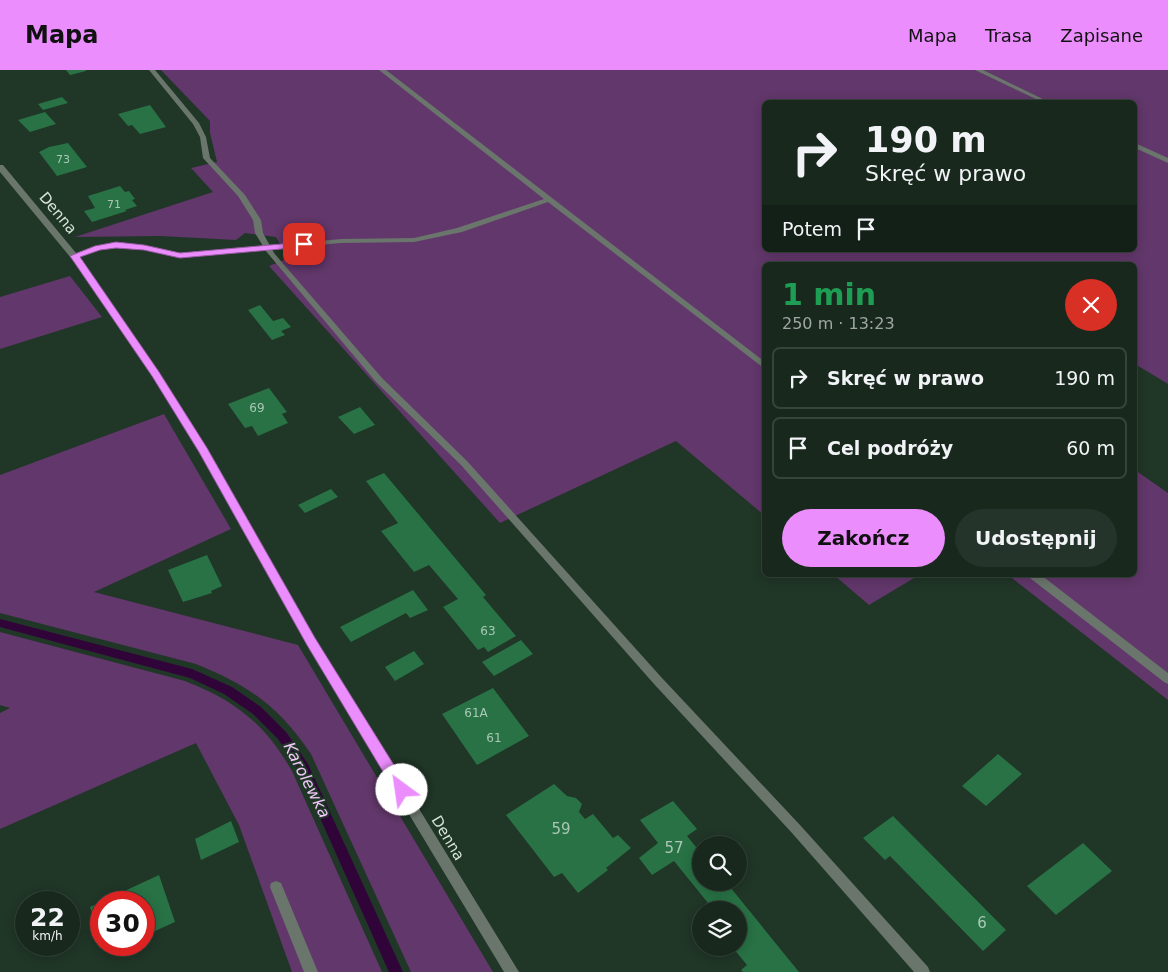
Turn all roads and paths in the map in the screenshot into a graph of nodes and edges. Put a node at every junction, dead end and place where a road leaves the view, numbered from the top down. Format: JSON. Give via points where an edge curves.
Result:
{"nodes":[{"id":1,"x":152,"y":70,"type":"edge"},
{"id":2,"x":382,"y":70,"type":"edge"},
{"id":3,"x":978,"y":70,"type":"edge"},
{"id":4,"x":1042,"y":100,"type":"edge"},
{"id":5,"x":1137,"y":146,"type":"edge"},
{"id":6,"x":1168,"y":161,"type":"edge"},
{"id":7,"x":0,"y":167,"type":"edge"},
{"id":8,"x":550,"y":199,"type":"junction"},
{"id":9,"x":267,"y":248,"type":"junction"},
{"id":10,"x":74,"y":256,"type":"junction"},
{"id":11,"x":762,"y":364,"type":"edge"},
{"id":12,"x":1037,"y":577,"type":"edge"},
{"id":13,"x":1168,"y":679,"type":"edge"},
{"id":14,"x":276,"y":887,"type":"dead end"},
{"id":15,"x":311,"y":972,"type":"edge"},
{"id":16,"x":512,"y":972,"type":"edge"},
{"id":17,"x":923,"y":972,"type":"edge"}],
"edges":[{"from":1,"to":9,"type":"street","via":[[196,123],[207,158],[241,195],[257,220]]},
{"from":2,"to":8,"type":"street"},
{"from":3,"to":4,"type":"street"},
{"from":5,"to":6,"type":"street"},
{"from":7,"to":10,"type":"street","name":"Denna"},
{"from":8,"to":9,"type":"street","via":[[459,230],[414,240],[341,241]]},
{"from":8,"to":11,"type":"street"},
{"from":9,"to":10,"type":"street","via":[[180,255],[116,245]]},
{"from":9,"to":17,"type":"street","via":[[379,380],[464,463]]},
{"from":10,"to":16,"type":"street","name":"Denna","via":[[204,451],[311,642]]},
{"from":12,"to":13,"type":"street"},
{"from":14,"to":15,"type":"street"}]}
